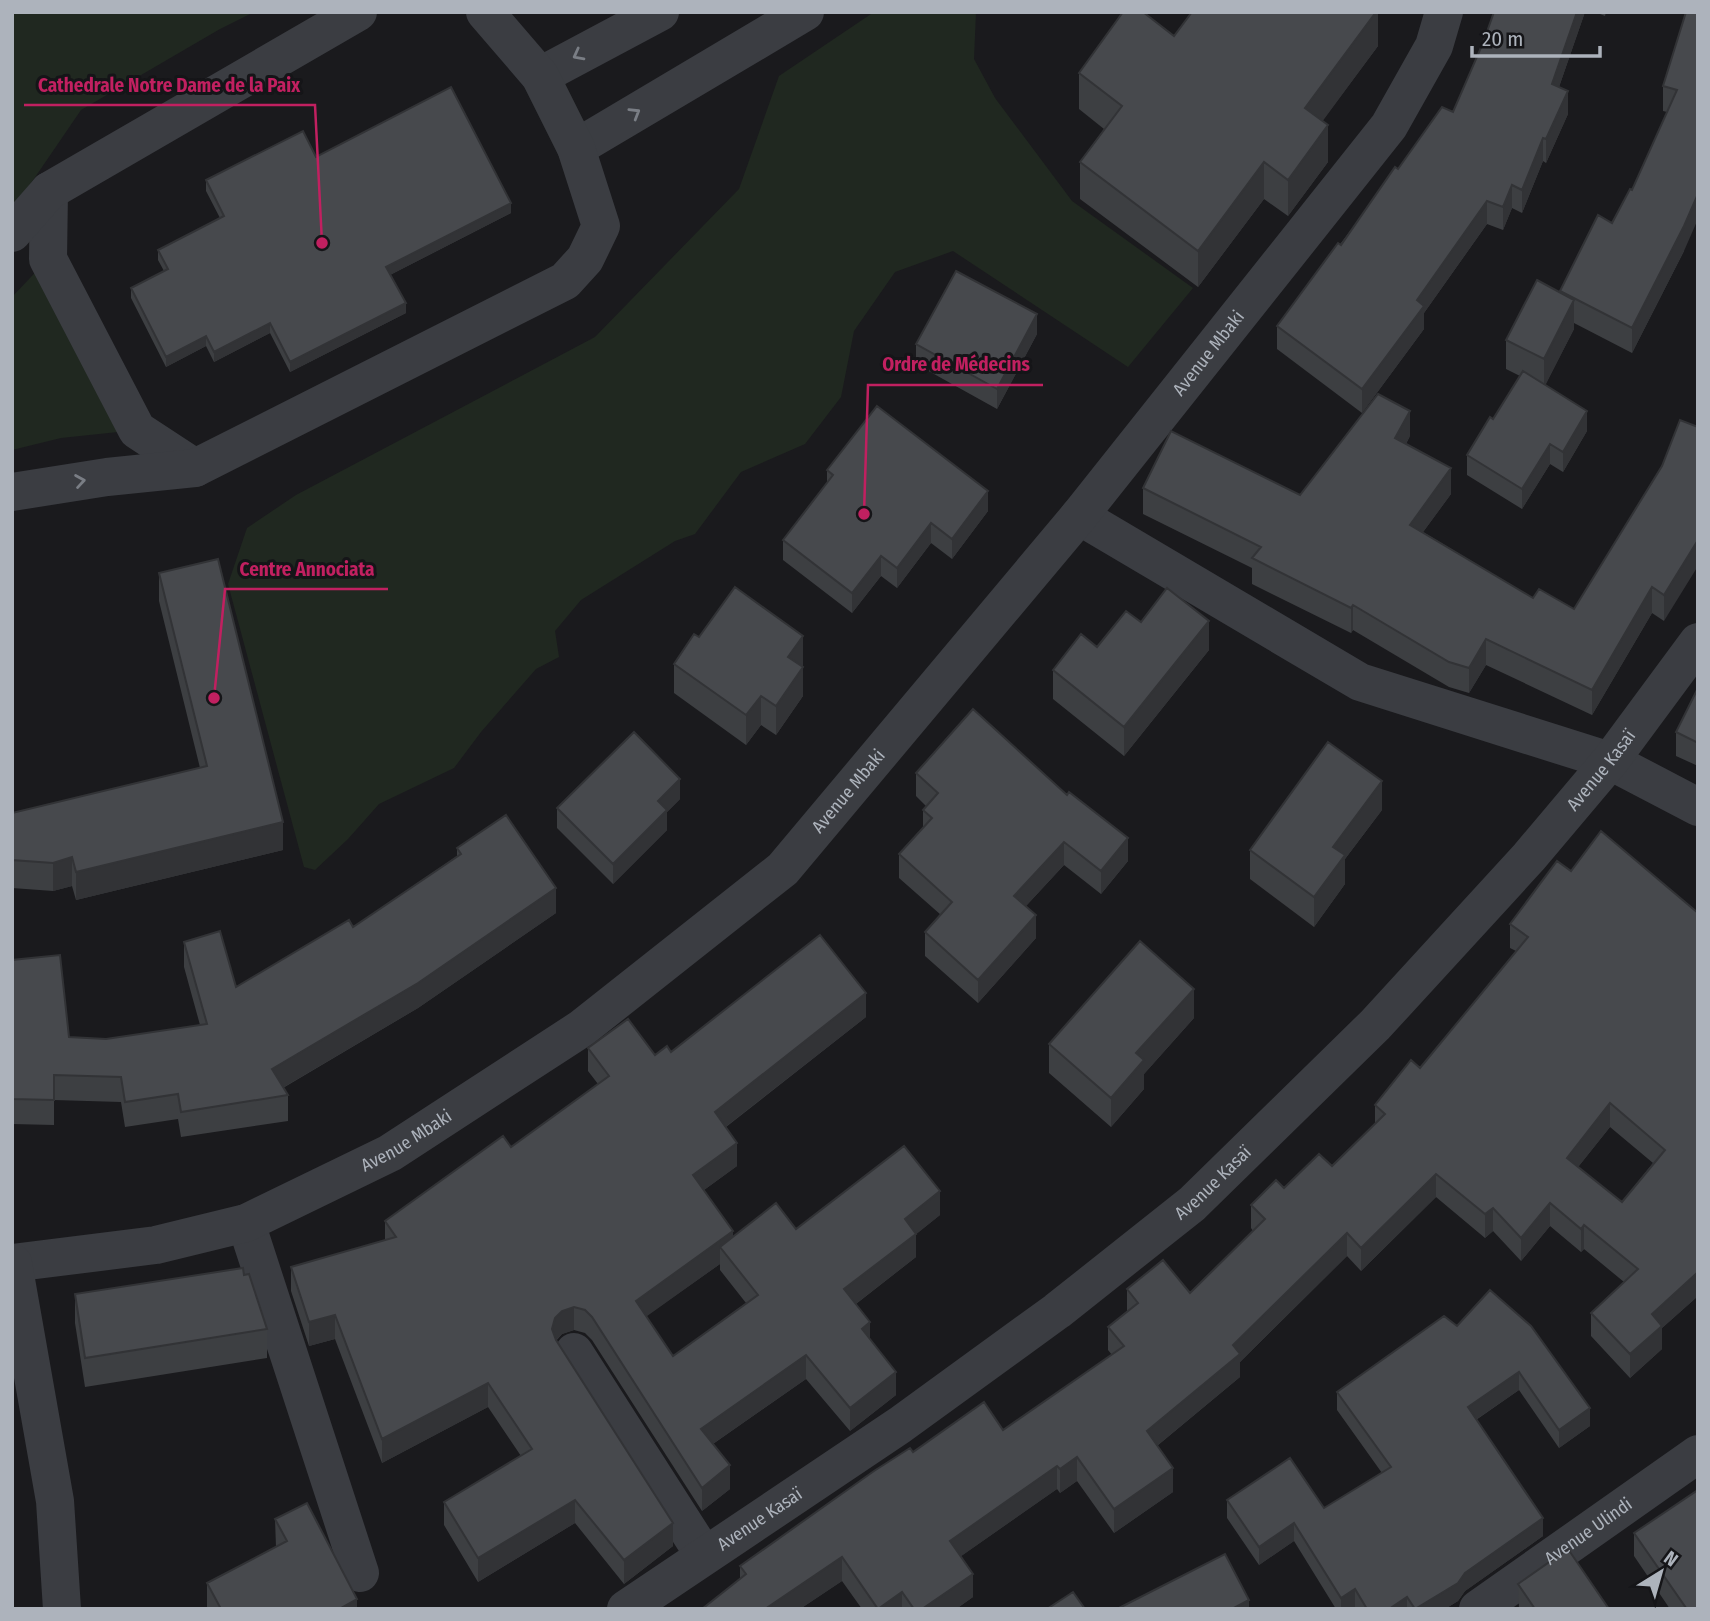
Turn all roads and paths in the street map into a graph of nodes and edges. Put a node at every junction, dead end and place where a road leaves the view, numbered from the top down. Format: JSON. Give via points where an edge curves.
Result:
{"nodes":[{"id":1,"x":358,"y":12,"type":"edge"},
{"id":2,"x":485,"y":12,"type":"edge"},
{"id":3,"x":660,"y":12,"type":"edge"},
{"id":4,"x":805,"y":12,"type":"edge"},
{"id":5,"x":1444,"y":12,"type":"edge"},
{"id":6,"x":540,"y":76,"type":"junction"},
{"id":7,"x":576,"y":148,"type":"junction"},
{"id":8,"x":49,"y":191,"type":"junction"},
{"id":9,"x":12,"y":233,"type":"edge"},
{"id":10,"x":195,"y":468,"type":"junction"},
{"id":11,"x":12,"y":492,"type":"edge"},
{"id":12,"x":1079,"y":516,"type":"junction"},
{"id":13,"x":1698,"y":642,"type":"edge"},
{"id":14,"x":1610,"y":761,"type":"junction"},
{"id":15,"x":1698,"y":807,"type":"edge"},
{"id":16,"x":246,"y":1223,"type":"junction"},
{"id":17,"x":13,"y":1263,"type":"edge"},
{"id":18,"x":574,"y":1352,"type":"dead end"},
{"id":19,"x":1698,"y":1454,"type":"edge"},
{"id":20,"x":704,"y":1555,"type":"junction"},
{"id":21,"x":360,"y":1573,"type":"dead end"},
{"id":22,"x":62,"y":1609,"type":"edge"},
{"id":23,"x":626,"y":1609,"type":"edge"},
{"id":24,"x":1478,"y":1609,"type":"edge"}],
"edges":[{"from":1,"to":8,"type":"street"},
{"from":2,"to":6,"type":"street"},
{"from":3,"to":6,"type":"street","one_way":true},
{"from":7,"to":4,"type":"street","one_way":true},
{"from":5,"to":12,"type":"street","name":"Avenue Mbaki","via":[[1434,46],[1390,126]]},
{"from":6,"to":7,"type":"street"},
{"from":7,"to":10,"type":"street","via":[[601,226],[585,259],[565,281]]},
{"from":8,"to":9,"type":"street"},
{"from":8,"to":10,"type":"street","via":[[48,259],[137,430]]},
{"from":11,"to":10,"type":"street","one_way":true},
{"from":12,"to":14,"type":"street","via":[[1360,682]]},
{"from":12,"to":16,"type":"street","name":"Avenue Mbaki","via":[[783,869],[582,1028],[390,1153]]},
{"from":13,"to":14,"type":"street","name":"Avenue Kasaï"},
{"from":14,"to":15,"type":"street"},
{"from":14,"to":20,"type":"street","name":"Avenue Kasaï","via":[[1375,1026],[1192,1204],[900,1426]]},
{"from":16,"to":17,"type":"street","name":"Avenue Mbaki","via":[[156,1245]]},
{"from":16,"to":21,"type":"street"},
{"from":17,"to":22,"type":"street","via":[[55,1501]]},
{"from":18,"to":20,"type":"street"},
{"from":19,"to":24,"type":"street","name":"Avenue Ulindi"},
{"from":20,"to":23,"type":"street","name":"Avenue Kasaï"}]}
